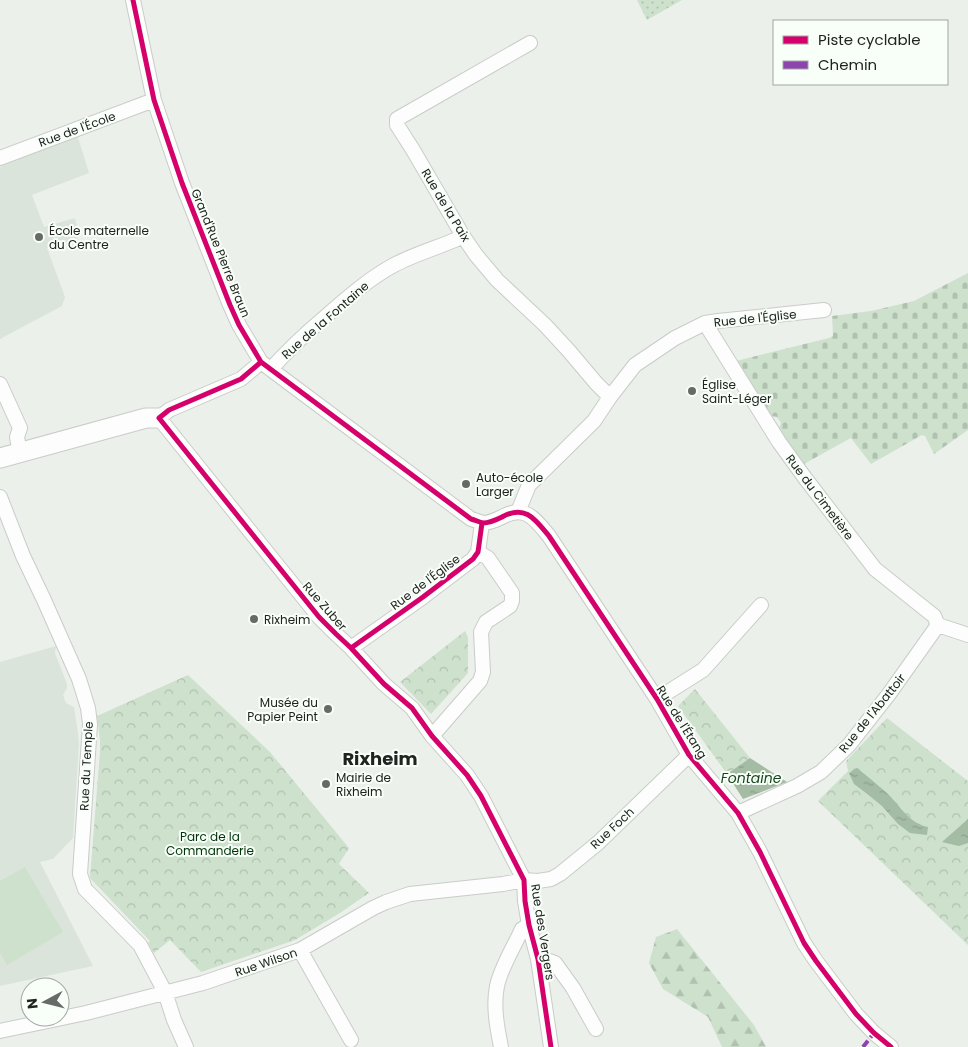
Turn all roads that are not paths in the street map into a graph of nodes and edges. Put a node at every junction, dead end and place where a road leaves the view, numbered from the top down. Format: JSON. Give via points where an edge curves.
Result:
{"nodes":[{"id":1,"x":133,"y":0,"type":"edge"},
{"id":2,"x":530,"y":43,"type":"dead end"},
{"id":3,"x":154,"y":100,"type":"junction"},
{"id":4,"x":0,"y":158,"type":"edge"},
{"id":5,"x":463,"y":236,"type":"junction"},
{"id":6,"x":824,"y":310,"type":"dead end"},
{"id":7,"x":705,"y":323,"type":"junction"},
{"id":8,"x":266,"y":366,"type":"junction"},
{"id":9,"x":0,"y":384,"type":"edge"},
{"id":10,"x":610,"y":397,"type":"junction"},
{"id":11,"x":159,"y":418,"type":"junction"},
{"id":12,"x":20,"y":453,"type":"junction"},
{"id":13,"x":0,"y":458,"type":"edge"},
{"id":14,"x":0,"y":497,"type":"edge"},
{"id":15,"x":518,"y":512,"type":"junction"},
{"id":16,"x":482,"y":523,"type":"junction"},
{"id":17,"x":478,"y":552,"type":"junction"},
{"id":18,"x":761,"y":605,"type":"dead end"},
{"id":19,"x":938,"y":625,"type":"junction"},
{"id":20,"x":968,"y":635,"type":"edge"},
{"id":21,"x":351,"y":648,"type":"junction"},
{"id":22,"x":657,"y":699,"type":"junction"},
{"id":23,"x":432,"y":736,"type":"junction"},
{"id":24,"x":689,"y":755,"type":"junction"},
{"id":25,"x":738,"y":813,"type":"junction"},
{"id":26,"x":524,"y":880,"type":"junction"},
{"id":27,"x":529,"y":925,"type":"junction"},
{"id":28,"x":300,"y":950,"type":"junction"},
{"id":29,"x":538,"y":959,"type":"junction"},
{"id":30,"x":165,"y":992,"type":"junction"},
{"id":31,"x":596,"y":1029,"type":"dead end"},
{"id":32,"x":0,"y":1030,"type":"edge"},
{"id":33,"x":351,"y":1040,"type":"dead end"},
{"id":34,"x":186,"y":1047,"type":"edge"},
{"id":35,"x":501,"y":1047,"type":"edge"},
{"id":36,"x":551,"y":1047,"type":"edge"},
{"id":37,"x":891,"y":1047,"type":"edge"}],
"edges":[{"from":1,"to":3,"type":"street","name":"Grand'Rue Pierre Braun"},
{"from":2,"to":5,"type":"street","name":"Rue de la Paix","via":[[397,119],[397,125]]},
{"from":3,"to":4,"type":"street","name":"Rue de l'École"},
{"from":3,"to":8,"type":"street","name":"Grand'Rue Pierre Braun","via":[[182,183],[230,305]]},
{"from":5,"to":8,"type":"street","name":"Rue de la Fontaine","via":[[396,264],[374,278],[352,293],[280,358]]},
{"from":5,"to":10,"type":"street","name":"Rue de la Paix","via":[[497,280],[551,332]]},
{"from":6,"to":7,"type":"street","name":"Rue de l'Église"},
{"from":7,"to":10,"type":"street","name":"Rue de l'Église","via":[[675,338],[635,366]]},
{"from":7,"to":19,"type":"street","name":"Rue du Cimetière","via":[[779,442],[875,569],[934,616]]},
{"from":8,"to":11,"type":"street","name":"Rue de la Fontaine","via":[[169,410]]},
{"from":8,"to":16,"type":"street","name":"Grand'Rue Pierre Braun","via":[[471,519]]},
{"from":9,"to":12,"type":"street","via":[[20,428],[17,437]]},
{"from":10,"to":15,"type":"street","name":"Rue de l'Église","via":[[594,421],[529,485]]},
{"from":11,"to":12,"type":"main road","via":[[146,418]]},
{"from":11,"to":21,"type":"street","name":"Rue Zuber","via":[[319,617]]},
{"from":12,"to":13,"type":"main road"},
{"from":14,"to":30,"type":"street","name":"Rue du Temple","via":[[79,679],[88,708],[90,724],[82,881],[85,889],[140,945]]},
{"from":15,"to":16,"type":"street"},
{"from":15,"to":22,"type":"street","name":"Rue de l'Étang","via":[[537,521],[549,536]]},
{"from":16,"to":17,"type":"street"},
{"from":17,"to":21,"type":"street","name":"Rue de l'Église","via":[[423,597]]},
{"from":17,"to":23,"type":"street","via":[[493,565],[512,593],[512,601],[510,606],[486,622],[481,632],[483,672],[480,682]]},
{"from":18,"to":22,"type":"street","via":[[703,670]]},
{"from":19,"to":20,"type":"street"},
{"from":19,"to":25,"type":"street","name":"Rue de l'Abattoir","via":[[890,694],[849,745],[821,772]]},
{"from":21,"to":23,"type":"street","name":"Rue Zuber","via":[[384,684],[412,708]]},
{"from":22,"to":24,"type":"street","name":"Rue de l'Étang"},
{"from":23,"to":26,"type":"street","name":"Rue Zuber","via":[[481,796]]},
{"from":24,"to":25,"type":"street","name":"Rue de l'Étang"},
{"from":24,"to":26,"type":"street","name":"Rue Foch","via":[[560,874],[551,879]]},
{"from":25,"to":37,"type":"street","name":"Rue de l'Étang","via":[[804,943],[856,1014]]},
{"from":26,"to":27,"type":"street","name":"Rue des Vergers"},
{"from":26,"to":28,"type":"street","name":"Rue Wilson","via":[[410,894],[373,908]]},
{"from":27,"to":29,"type":"street","name":"Rue des Vergers"},
{"from":27,"to":35,"type":"street","via":[[522,929],[497,986],[495,1007]]},
{"from":28,"to":30,"type":"street","name":"Rue Wilson","via":[[203,983]]},
{"from":28,"to":33,"type":"street"},
{"from":29,"to":31,"type":"street","via":[[555,963]]},
{"from":29,"to":36,"type":"street","name":"Rue des Vergers"},
{"from":30,"to":32,"type":"street","name":"Rue Wilson","via":[[86,1013]]},
{"from":30,"to":34,"type":"street","name":"Rue du Temple"}]}
